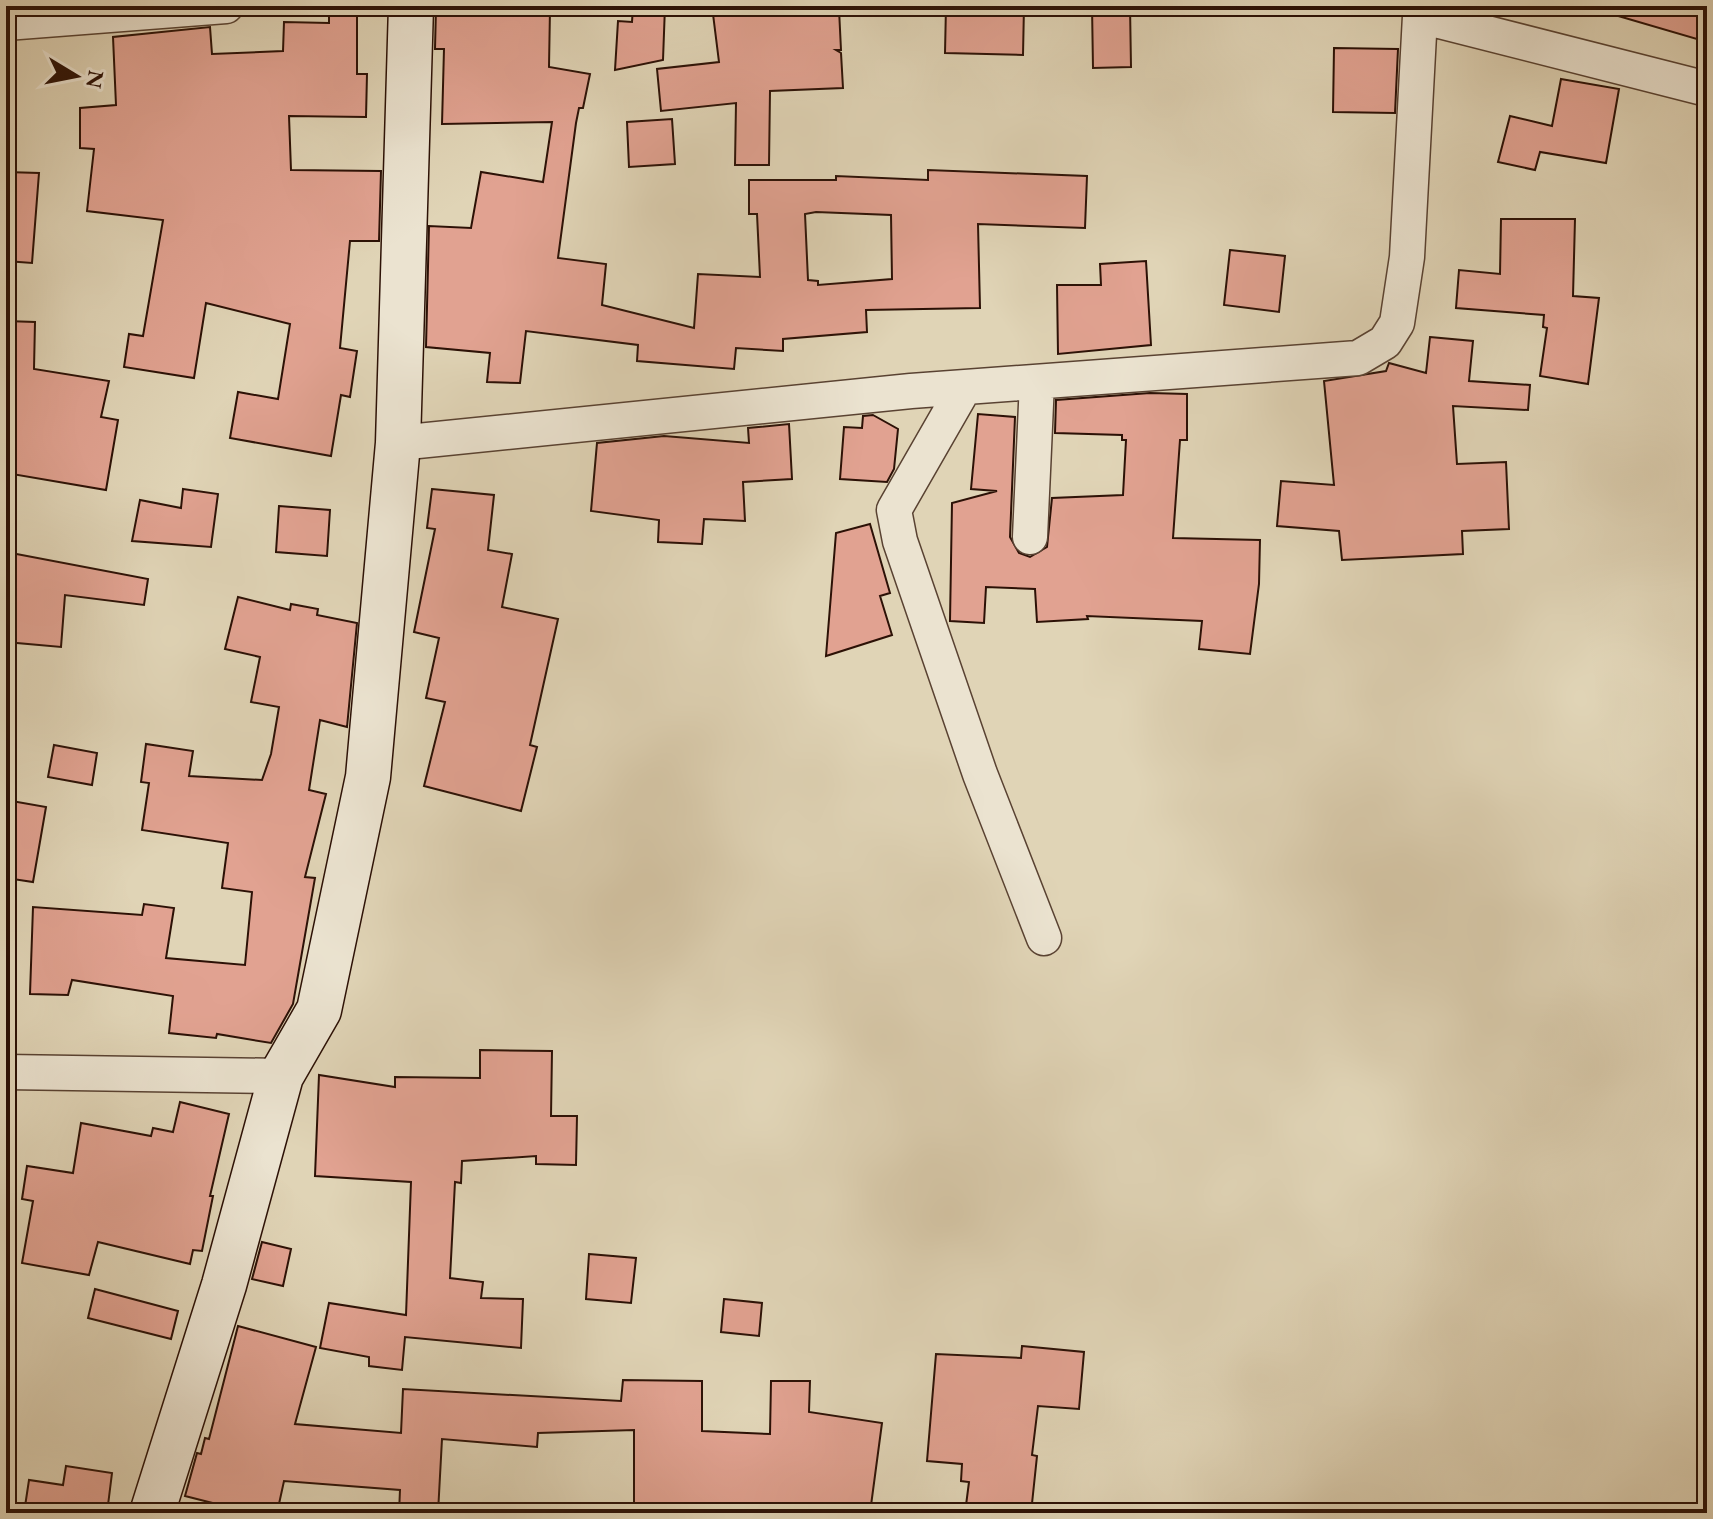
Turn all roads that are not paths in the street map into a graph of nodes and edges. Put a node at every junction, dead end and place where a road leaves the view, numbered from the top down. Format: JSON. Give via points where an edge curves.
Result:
{"nodes":[{"id":1,"x":226,"y":6,"type":"edge"},
{"id":2,"x":411,"y":6,"type":"edge"},
{"id":3,"x":1419,"y":11,"type":"edge"},
{"id":4,"x":6,"y":23,"type":"edge"},
{"id":5,"x":1707,"y":89,"type":"edge"},
{"id":6,"x":1037,"y":382,"type":"junction"},
{"id":7,"x":964,"y":388,"type":"junction"},
{"id":8,"x":398,"y":443,"type":"junction"},
{"id":9,"x":1030,"y":537,"type":"dead end"},
{"id":10,"x":1044,"y":938,"type":"dead end"},
{"id":11,"x":6,"y":1072,"type":"edge"},
{"id":12,"x":281,"y":1076,"type":"junction"},
{"id":13,"x":152,"y":1513,"type":"edge"}],
"edges":[{"from":1,"to":4,"type":"street"},
{"from":2,"to":8,"type":"street"},
{"from":3,"to":5,"type":"street"},
{"from":3,"to":6,"type":"street","via":[[1407,257],[1397,323],[1385,342],[1358,358]]},
{"from":6,"to":7,"type":"street"},
{"from":6,"to":9,"type":"street"},
{"from":7,"to":8,"type":"street"},
{"from":7,"to":10,"type":"street","via":[[894,510],[975,760]]},
{"from":8,"to":12,"type":"street","via":[[368,777],[319,1010]]},
{"from":11,"to":12,"type":"street"},
{"from":12,"to":13,"type":"street","via":[[224,1285]]}]}
